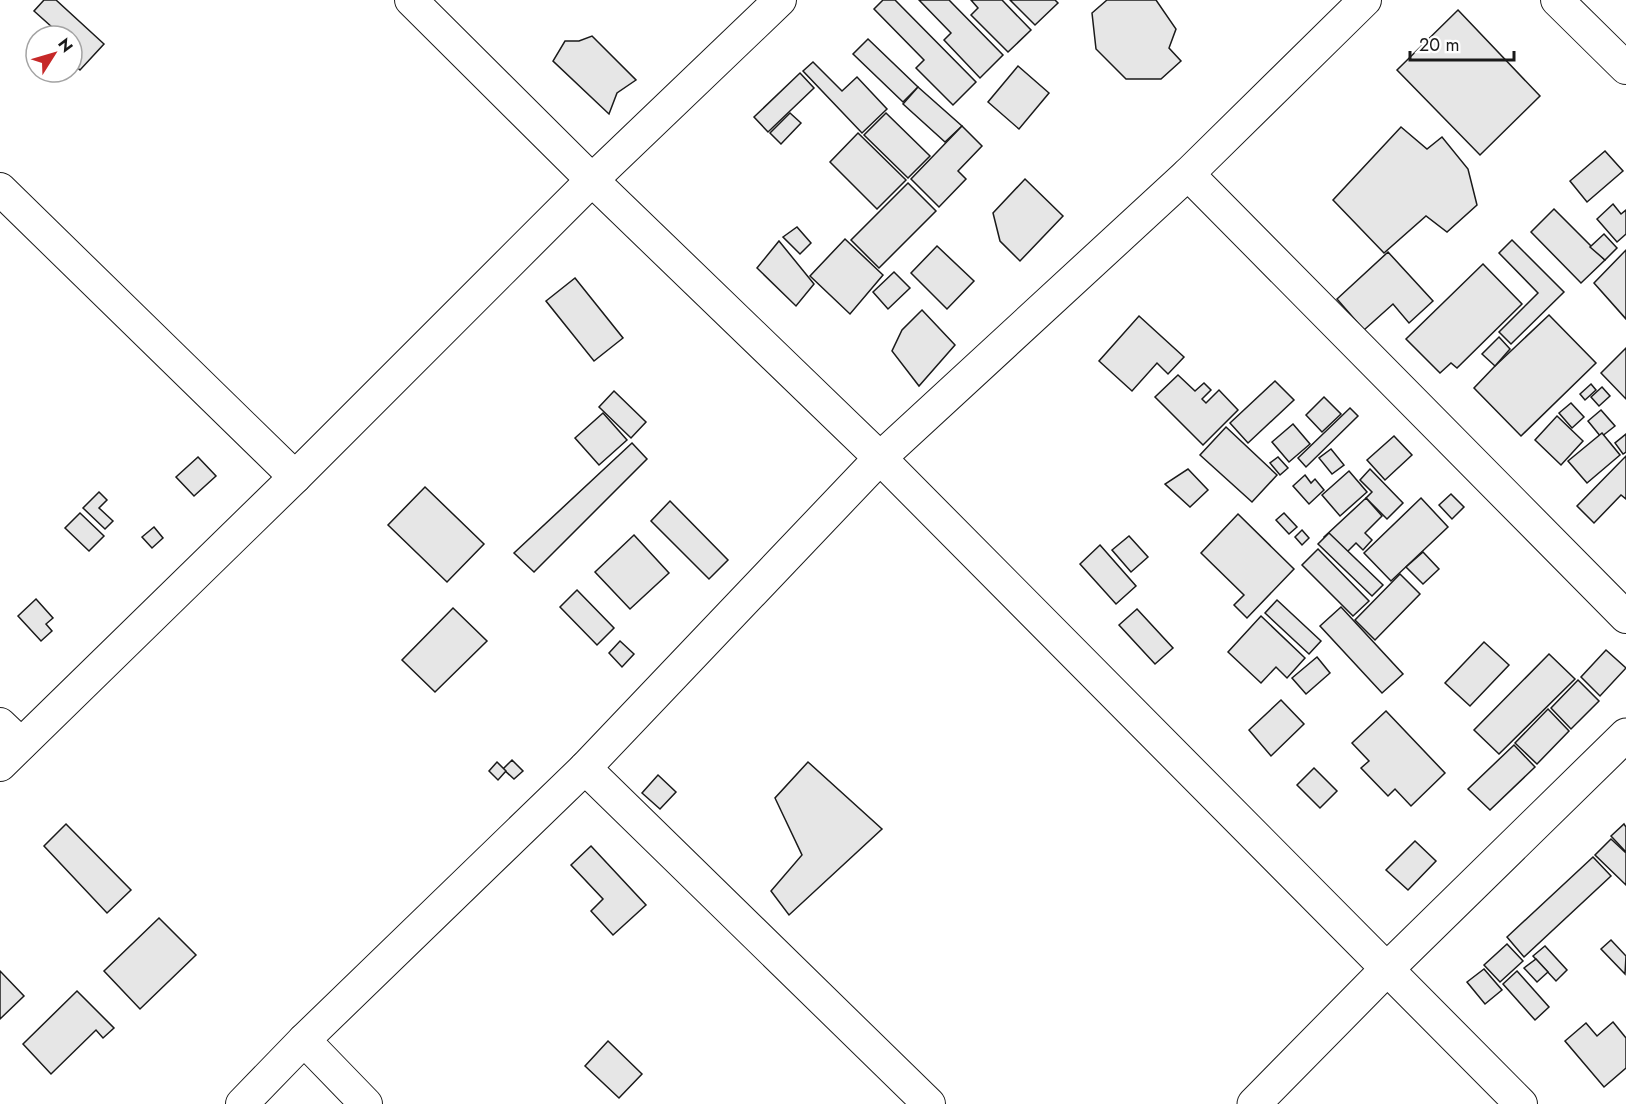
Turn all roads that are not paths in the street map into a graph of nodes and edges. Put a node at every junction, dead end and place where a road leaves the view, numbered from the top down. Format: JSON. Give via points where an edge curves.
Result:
{"nodes":[{"id":1,"x":411,"y":0,"type":"edge"},
{"id":2,"x":780,"y":0,"type":"edge"},
{"id":3,"x":1365,"y":0,"type":"edge"},
{"id":4,"x":1557,"y":0,"type":"edge"},
{"id":5,"x":1626,"y":68,"type":"edge"},
{"id":6,"x":1188,"y":174,"type":"junction"},
{"id":7,"x":592,"y":180,"type":"junction"},
{"id":8,"x":0,"y":189,"type":"edge"},
{"id":9,"x":880,"y":458,"type":"junction"},
{"id":10,"x":295,"y":477,"type":"junction"},
{"id":11,"x":1626,"y":617,"type":"edge"},
{"id":12,"x":1626,"y":735,"type":"edge"},
{"id":13,"x":7,"y":744,"type":"edge"},
{"id":14,"x":585,"y":768,"type":"junction"},
{"id":15,"x":1386,"y":970,"type":"junction"},
{"id":16,"x":304,"y":1040,"type":"junction"},
{"id":17,"x":242,"y":1104,"type":"edge"},
{"id":18,"x":366,"y":1104,"type":"edge"},
{"id":19,"x":930,"y":1104,"type":"edge"},
{"id":20,"x":1254,"y":1104,"type":"edge"},
{"id":21,"x":1521,"y":1104,"type":"edge"}],
"edges":[{"from":1,"to":7,"type":"street"},
{"from":2,"to":7,"type":"street"},
{"from":3,"to":6,"type":"street"},
{"from":4,"to":5,"type":"street"},
{"from":6,"to":9,"type":"street"},
{"from":6,"to":11,"type":"street"},
{"from":7,"to":9,"type":"street"},
{"from":7,"to":10,"type":"street"},
{"from":8,"to":10,"type":"street"},
{"from":9,"to":14,"type":"street"},
{"from":9,"to":15,"type":"street"},
{"from":10,"to":13,"type":"street"},
{"from":12,"to":15,"type":"street"},
{"from":14,"to":16,"type":"street"},
{"from":14,"to":19,"type":"street"},
{"from":15,"to":20,"type":"street"},
{"from":15,"to":21,"type":"street"},
{"from":16,"to":17,"type":"street"},
{"from":16,"to":18,"type":"street"}]}
